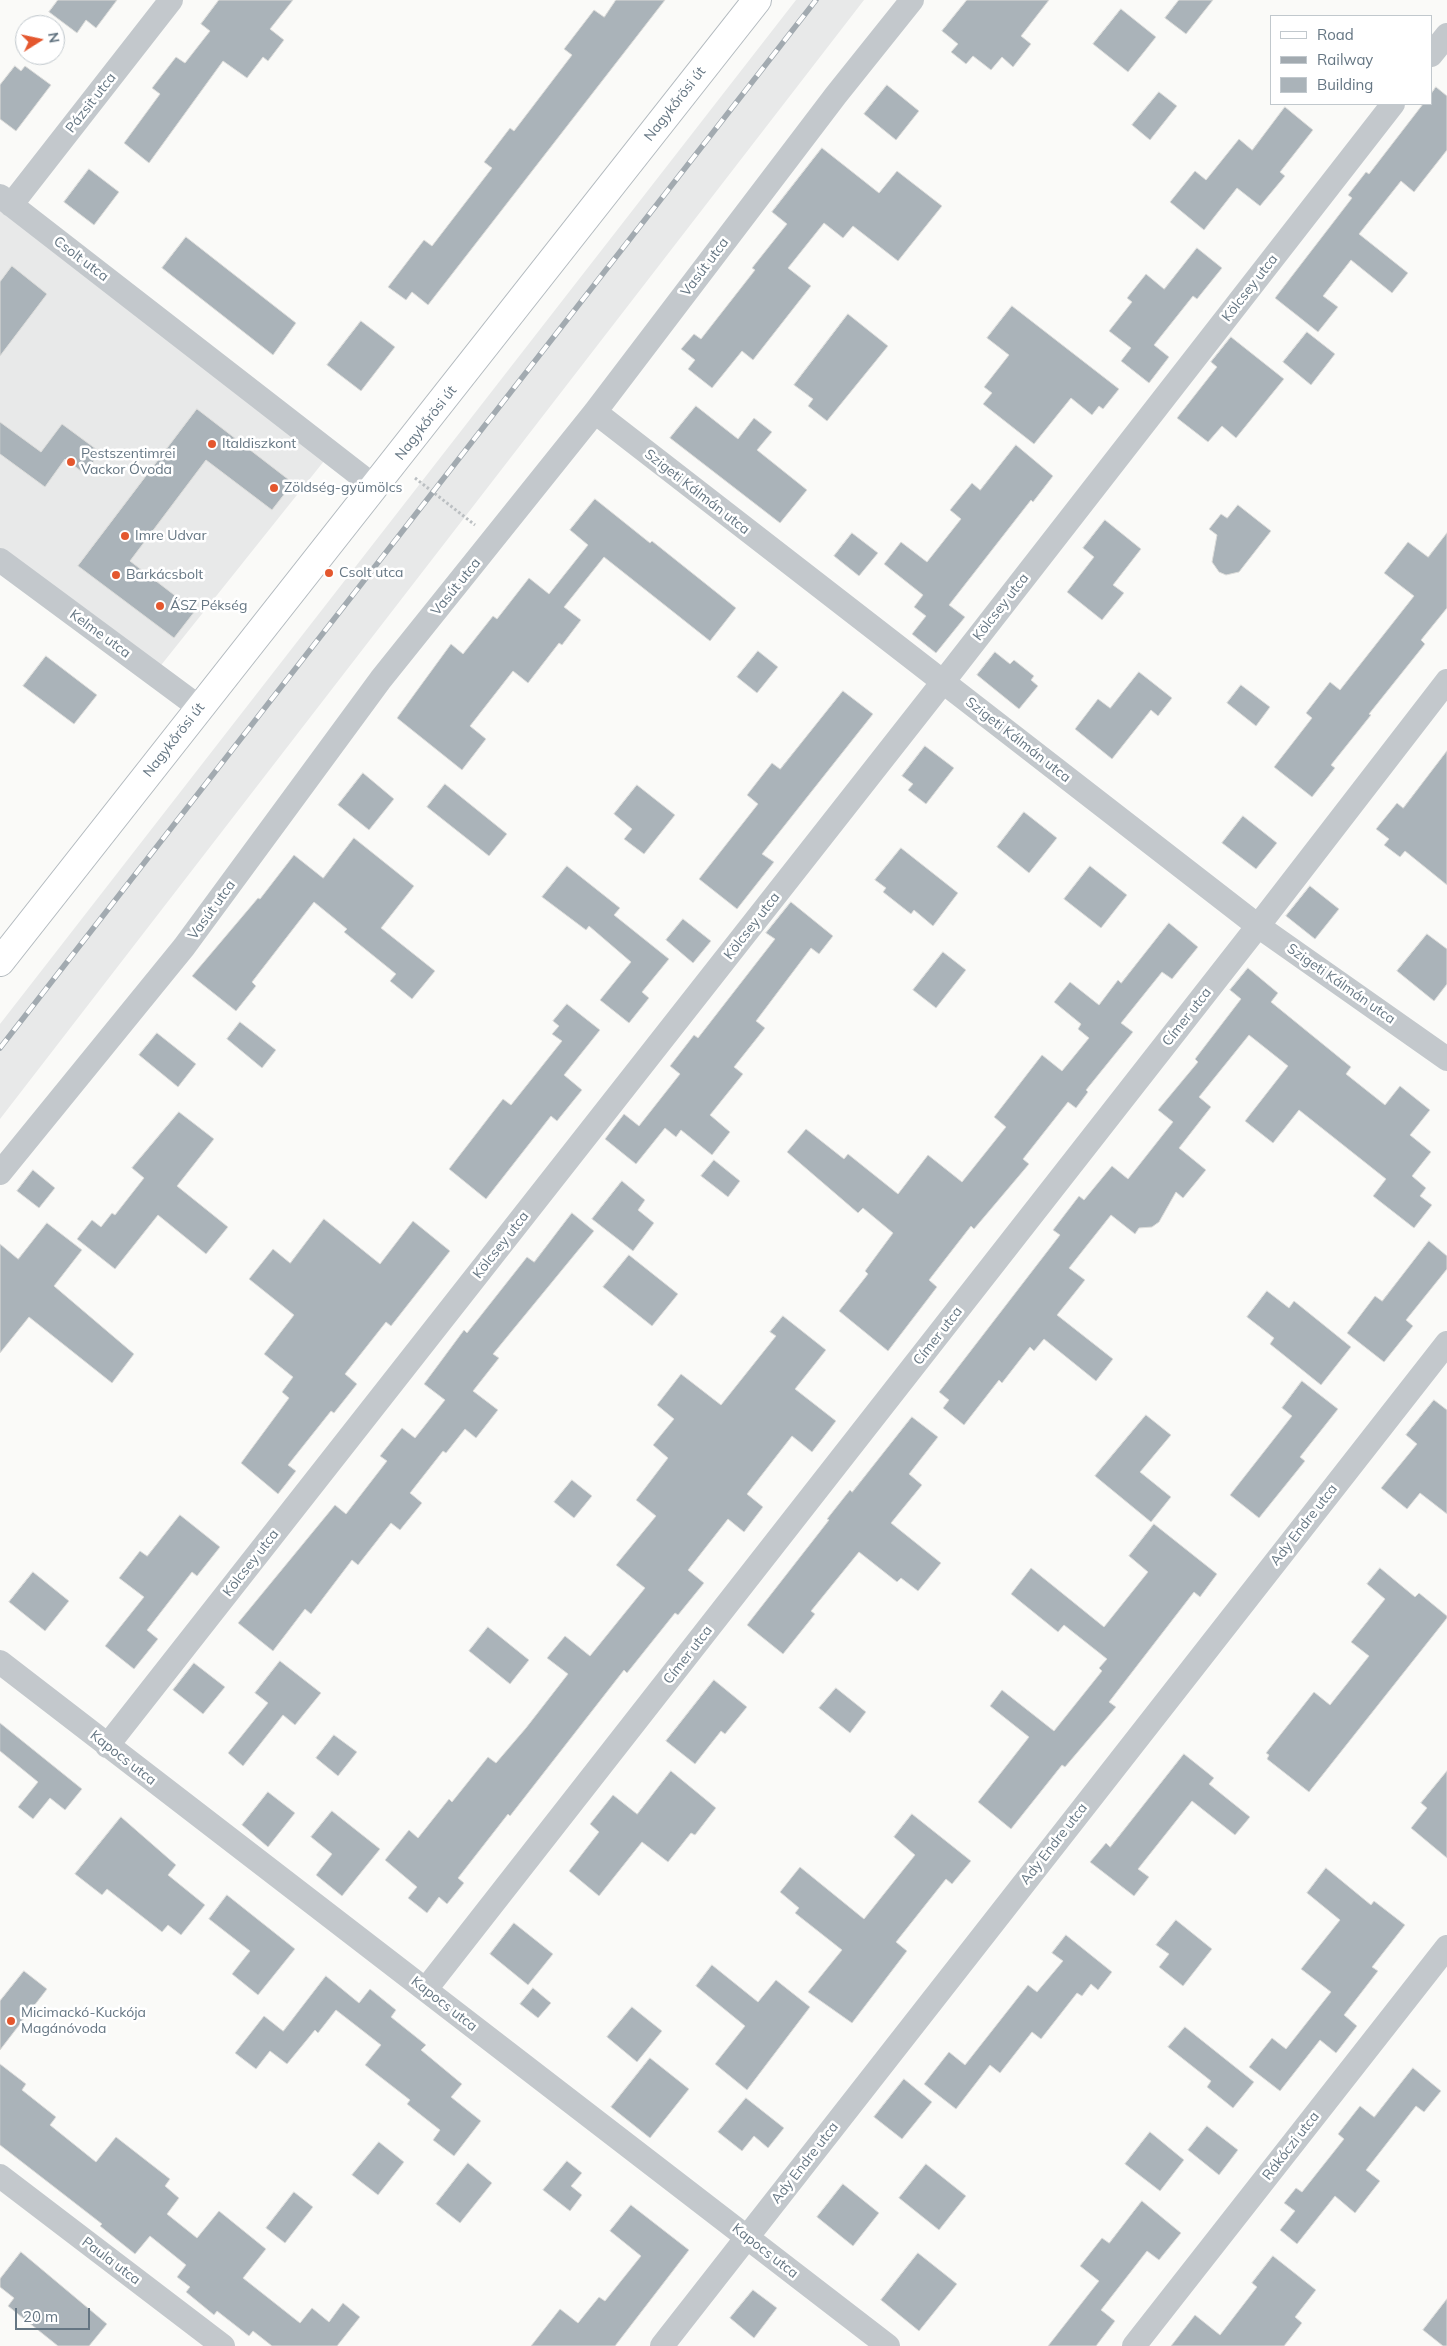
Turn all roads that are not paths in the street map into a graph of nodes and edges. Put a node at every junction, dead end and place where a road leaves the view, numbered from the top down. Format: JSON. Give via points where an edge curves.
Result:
{"nodes":[{"id":1,"x":171,"y":0,"type":"edge"},
{"id":2,"x":756,"y":0,"type":"edge"},
{"id":3,"x":912,"y":0,"type":"edge"},
{"id":4,"x":1447,"y":35,"type":"edge"},
{"id":5,"x":1432,"y":55,"type":"edge"},
{"id":6,"x":1392,"y":105,"type":"edge"},
{"id":7,"x":6,"y":201,"type":"edge"},
{"id":8,"x":595,"y":412,"type":"junction"},
{"id":9,"x":376,"y":487,"type":"junction"},
{"id":10,"x":0,"y":560,"type":"edge"},
{"id":11,"x":1447,"y":681,"type":"edge"},
{"id":12,"x":943,"y":682,"type":"junction"},
{"id":13,"x":200,"y":708,"type":"junction"},
{"id":14,"x":1258,"y":926,"type":"junction"},
{"id":15,"x":0,"y":962,"type":"edge"},
{"id":16,"x":1447,"y":1059,"type":"edge"},
{"id":17,"x":0,"y":1173,"type":"edge"},
{"id":18,"x":1447,"y":1343,"type":"edge"},
{"id":19,"x":0,"y":1662,"type":"edge"},
{"id":20,"x":108,"y":1746,"type":"junction"},
{"id":21,"x":1447,"y":1947,"type":"edge"},
{"id":22,"x":426,"y":1989,"type":"junction"},
{"id":23,"x":0,"y":2176,"type":"edge"},
{"id":24,"x":747,"y":2236,"type":"junction"},
{"id":25,"x":223,"y":2346,"type":"edge"},
{"id":26,"x":662,"y":2346,"type":"edge"},
{"id":27,"x":888,"y":2346,"type":"edge"},
{"id":28,"x":1134,"y":2346,"type":"edge"}],
"edges":[{"from":1,"to":7,"type":"street","name":"Pázsit utca"},
{"from":2,"to":9,"type":"main road","name":"Nagykőrösi út"},
{"from":3,"to":8,"type":"street","name":"Vasút utca"},
{"from":4,"to":5,"type":"street"},
{"from":6,"to":12,"type":"street","name":"Kölcsey utca"},
{"from":7,"to":9,"type":"street","name":"Csolt utca"},
{"from":8,"to":12,"type":"street","name":"Szigeti Kálmán utca"},
{"from":8,"to":17,"type":"street","name":"Vasút utca","via":[[381,679],[184,947]]},
{"from":9,"to":13,"type":"main road","name":"Nagykőrösi út"},
{"from":10,"to":13,"type":"street","name":"Kelme utca"},
{"from":11,"to":14,"type":"street","name":"Címer utca"},
{"from":12,"to":14,"type":"street","name":"Szigeti Kálmán utca"},
{"from":12,"to":20,"type":"street","name":"Kölcsey utca"},
{"from":13,"to":15,"type":"main road","name":"Nagykőrösi út"},
{"from":14,"to":16,"type":"street","name":"Szigeti Kálmán utca"},
{"from":14,"to":22,"type":"street","name":"Címer utca"},
{"from":18,"to":24,"type":"street","name":"Ady Endre utca"},
{"from":19,"to":20,"type":"street","name":"Kapocs utca"},
{"from":20,"to":22,"type":"street","name":"Kapocs utca"},
{"from":21,"to":28,"type":"street","name":"Rákóczi utca"},
{"from":22,"to":24,"type":"street","name":"Kapocs utca"},
{"from":23,"to":25,"type":"street","name":"Paula utca"},
{"from":24,"to":26,"type":"street","name":"Ady Endre utca"},
{"from":24,"to":27,"type":"street","name":"Kapocs utca"}]}
